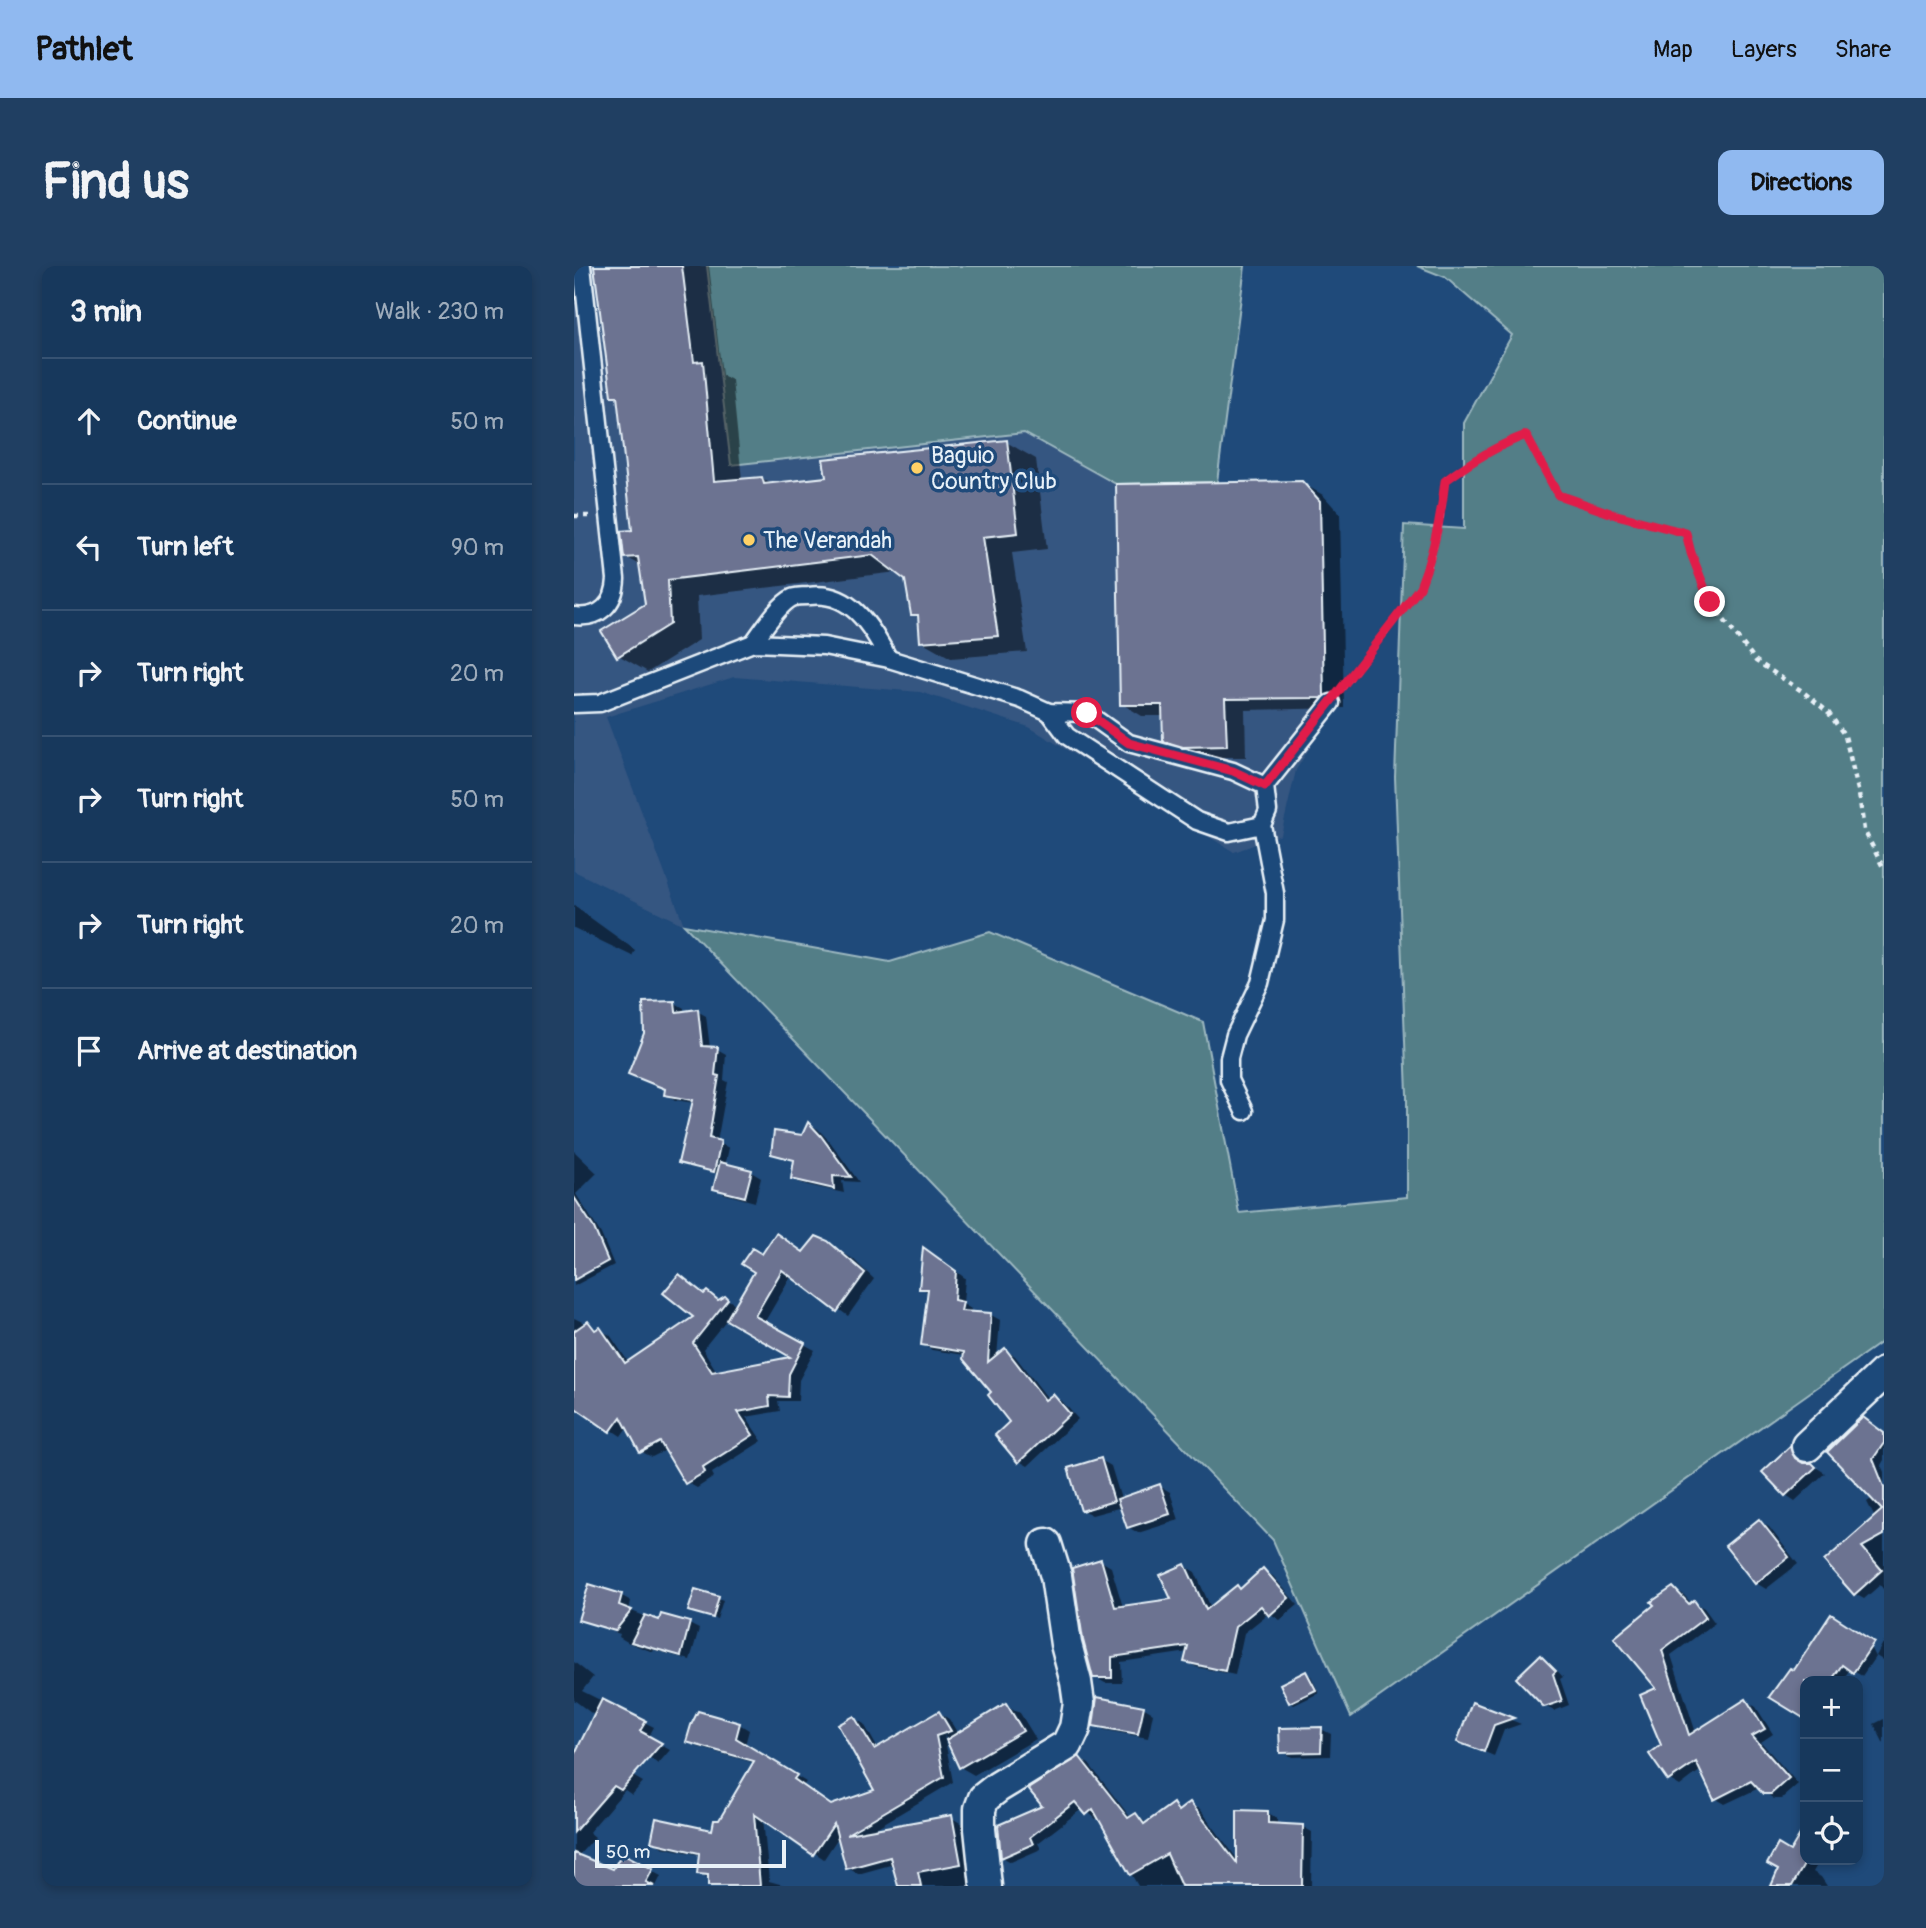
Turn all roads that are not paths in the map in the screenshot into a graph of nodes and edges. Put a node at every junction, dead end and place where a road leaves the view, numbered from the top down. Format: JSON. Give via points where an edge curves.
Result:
{"nodes":[{"id":1,"x":582,"y":266,"type":"edge"},
{"id":2,"x":574,"y":616,"type":"edge"},
{"id":3,"x":752,"y":643,"type":"junction"},
{"id":4,"x":889,"y":659,"type":"junction"},
{"id":5,"x":1331,"y":703,"type":"road end"},
{"id":6,"x":574,"y":704,"type":"edge"},
{"id":7,"x":1049,"y":712,"type":"junction"},
{"id":8,"x":1265,"y":786,"type":"junction"},
{"id":9,"x":1262,"y":825,"type":"junction"},
{"id":10,"x":1244,"y":1111,"type":"dead end"},
{"id":11,"x":1884,"y":1373,"type":"edge"},
{"id":12,"x":1807,"y":1446,"type":"dead end"},
{"id":13,"x":1046,"y":1544,"type":"dead end"},
{"id":14,"x":986,"y":1886,"type":"edge"}],
"edges":[{"from":1,"to":2,"type":"lane","via":[[616,579],[607,606],[590,617]]},
{"from":3,"to":4,"type":"lane","via":[[824,646]]},
{"from":3,"to":4,"type":"lane","via":[[792,598],[824,594],[845,602],[870,625]]},
{"from":3,"to":6,"type":"lane","via":[[600,703]]},
{"from":4,"to":7,"type":"lane"},
{"from":5,"to":8,"type":"lane"},
{"from":7,"to":8,"type":"lane","via":[[1087,713],[1129,743],[1223,768]]},
{"from":7,"to":9,"type":"lane","via":[[1068,736],[1197,821],[1229,832]]},
{"from":8,"to":9,"type":"lane","via":[[1268,811]]},
{"from":9,"to":10,"type":"lane","via":[[1275,893],[1275,920],[1260,983],[1229,1058],[1229,1080]]},
{"from":11,"to":12,"type":"street"},
{"from":13,"to":14,"type":"street","via":[[1076,1682],[1075,1728],[1067,1745],[984,1798],[979,1810]]}]}
